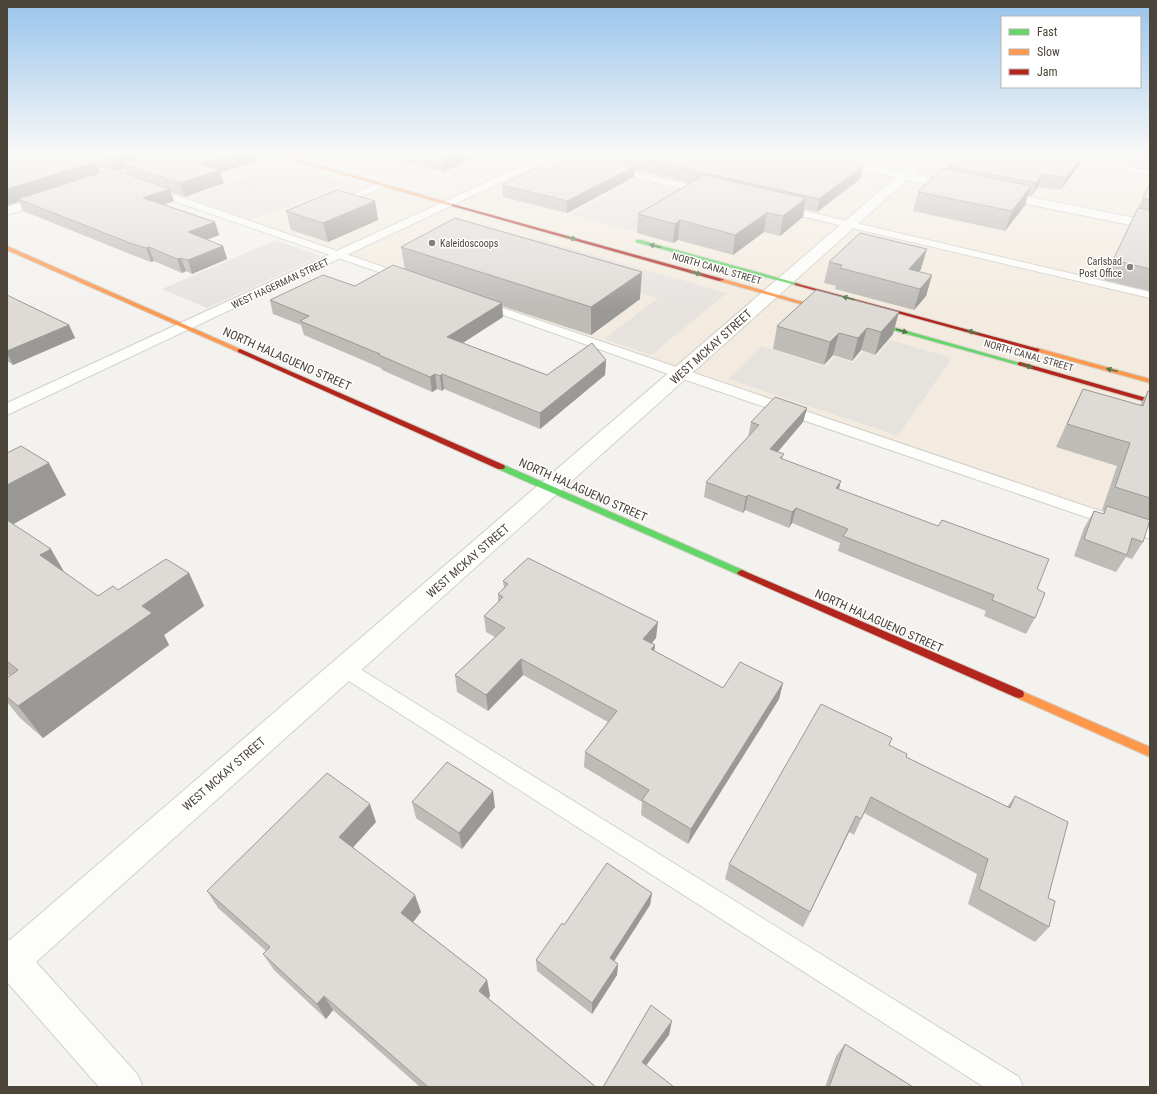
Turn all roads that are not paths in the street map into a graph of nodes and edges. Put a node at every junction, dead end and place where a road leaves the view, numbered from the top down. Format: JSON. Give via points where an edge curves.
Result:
{"nodes":[{"id":1,"x":23,"y":206,"type":"edge"},
{"id":2,"x":198,"y":206,"type":"edge"},
{"id":3,"x":330,"y":206,"type":"edge"},
{"id":4,"x":436,"y":206,"type":"edge"},
{"id":5,"x":481,"y":206,"type":"edge"},
{"id":6,"x":871,"y":206,"type":"edge"},
{"id":7,"x":1056,"y":206,"type":"edge"},
{"id":8,"x":325,"y":208,"type":"edge"},
{"id":9,"x":776,"y":208,"type":"edge"},
{"id":10,"x":7,"y":211,"type":"edge"},
{"id":11,"x":283,"y":225,"type":"dead end"},
{"id":12,"x":850,"y":225,"type":"junction"},
{"id":13,"x":1150,"y":225,"type":"edge"},
{"id":14,"x":269,"y":231,"type":"junction"},
{"id":15,"x":626,"y":238,"type":"dead end"},
{"id":16,"x":7,"y":248,"type":"edge"},
{"id":17,"x":339,"y":255,"type":"junction"},
{"id":18,"x":414,"y":281,"type":"edge"},
{"id":19,"x":777,"y":288,"type":"junction"},
{"id":20,"x":1150,"y":295,"type":"edge"},
{"id":21,"x":474,"y":302,"type":"edge"},
{"id":22,"x":838,"y":313,"type":"edge"},
{"id":23,"x":854,"y":318,"type":"edge"},
{"id":24,"x":186,"y":327,"type":"junction"},
{"id":25,"x":681,"y":374,"type":"junction"},
{"id":26,"x":1150,"y":381,"type":"edge"},
{"id":27,"x":1150,"y":401,"type":"edge"},
{"id":28,"x":7,"y":410,"type":"edge"},
{"id":29,"x":550,"y":489,"type":"junction"},
{"id":30,"x":1150,"y":534,"type":"edge"},
{"id":31,"x":345,"y":669,"type":"junction"},
{"id":32,"x":1150,"y":752,"type":"edge"},
{"id":33,"x":9,"y":961,"type":"edge"},
{"id":34,"x":124,"y":1087,"type":"edge"},
{"id":35,"x":1009,"y":1087,"type":"edge"}],
"edges":[{"from":1,"to":10,"type":"street"},
{"from":2,"to":14,"type":"lane"},
{"from":3,"to":8,"type":"lane"},
{"from":4,"to":17,"type":"street","name":"WEST HAGERMAN STREET"},
{"from":5,"to":19,"type":"main road","name":"NORTH CANAL STREET","one_way":true},
{"from":6,"to":12,"type":"street","name":"WEST MCKAY STREET"},
{"from":7,"to":13,"type":"street"},
{"from":9,"to":12,"type":"lane"},
{"from":11,"to":14,"type":"lane"},
{"from":12,"to":19,"type":"street","name":"WEST MCKAY STREET"},
{"from":12,"to":20,"type":"lane"},
{"from":14,"to":17,"type":"lane"},
{"from":19,"to":15,"type":"main road","name":"NORTH CANAL STREET","one_way":true},
{"from":16,"to":24,"type":"main road","name":"NORTH HALAGUENO STREET"},
{"from":17,"to":18,"type":"lane"},
{"from":17,"to":24,"type":"street","name":"WEST HAGERMAN STREET"},
{"from":19,"to":22,"type":"main road","name":"NORTH CANAL STREET"},
{"from":19,"to":25,"type":"street","name":"WEST MCKAY STREET"},
{"from":26,"to":19,"type":"main road","name":"NORTH CANAL STREET","one_way":true},
{"from":21,"to":25,"type":"lane"},
{"from":23,"to":27,"type":"main road","name":"NORTH CANAL STREET","one_way":true},
{"from":24,"to":28,"type":"street","name":"WEST HAGERMAN STREET"},
{"from":24,"to":29,"type":"main road","name":"NORTH HALAGUENO STREET"},
{"from":25,"to":29,"type":"street","name":"WEST MCKAY STREET"},
{"from":25,"to":30,"type":"lane"},
{"from":29,"to":31,"type":"street","name":"WEST MCKAY STREET"},
{"from":29,"to":32,"type":"main road","name":"NORTH HALAGUENO STREET"},
{"from":31,"to":33,"type":"street","name":"WEST MCKAY STREET"},
{"from":31,"to":35,"type":"lane"},
{"from":33,"to":34,"type":"street"}]}
